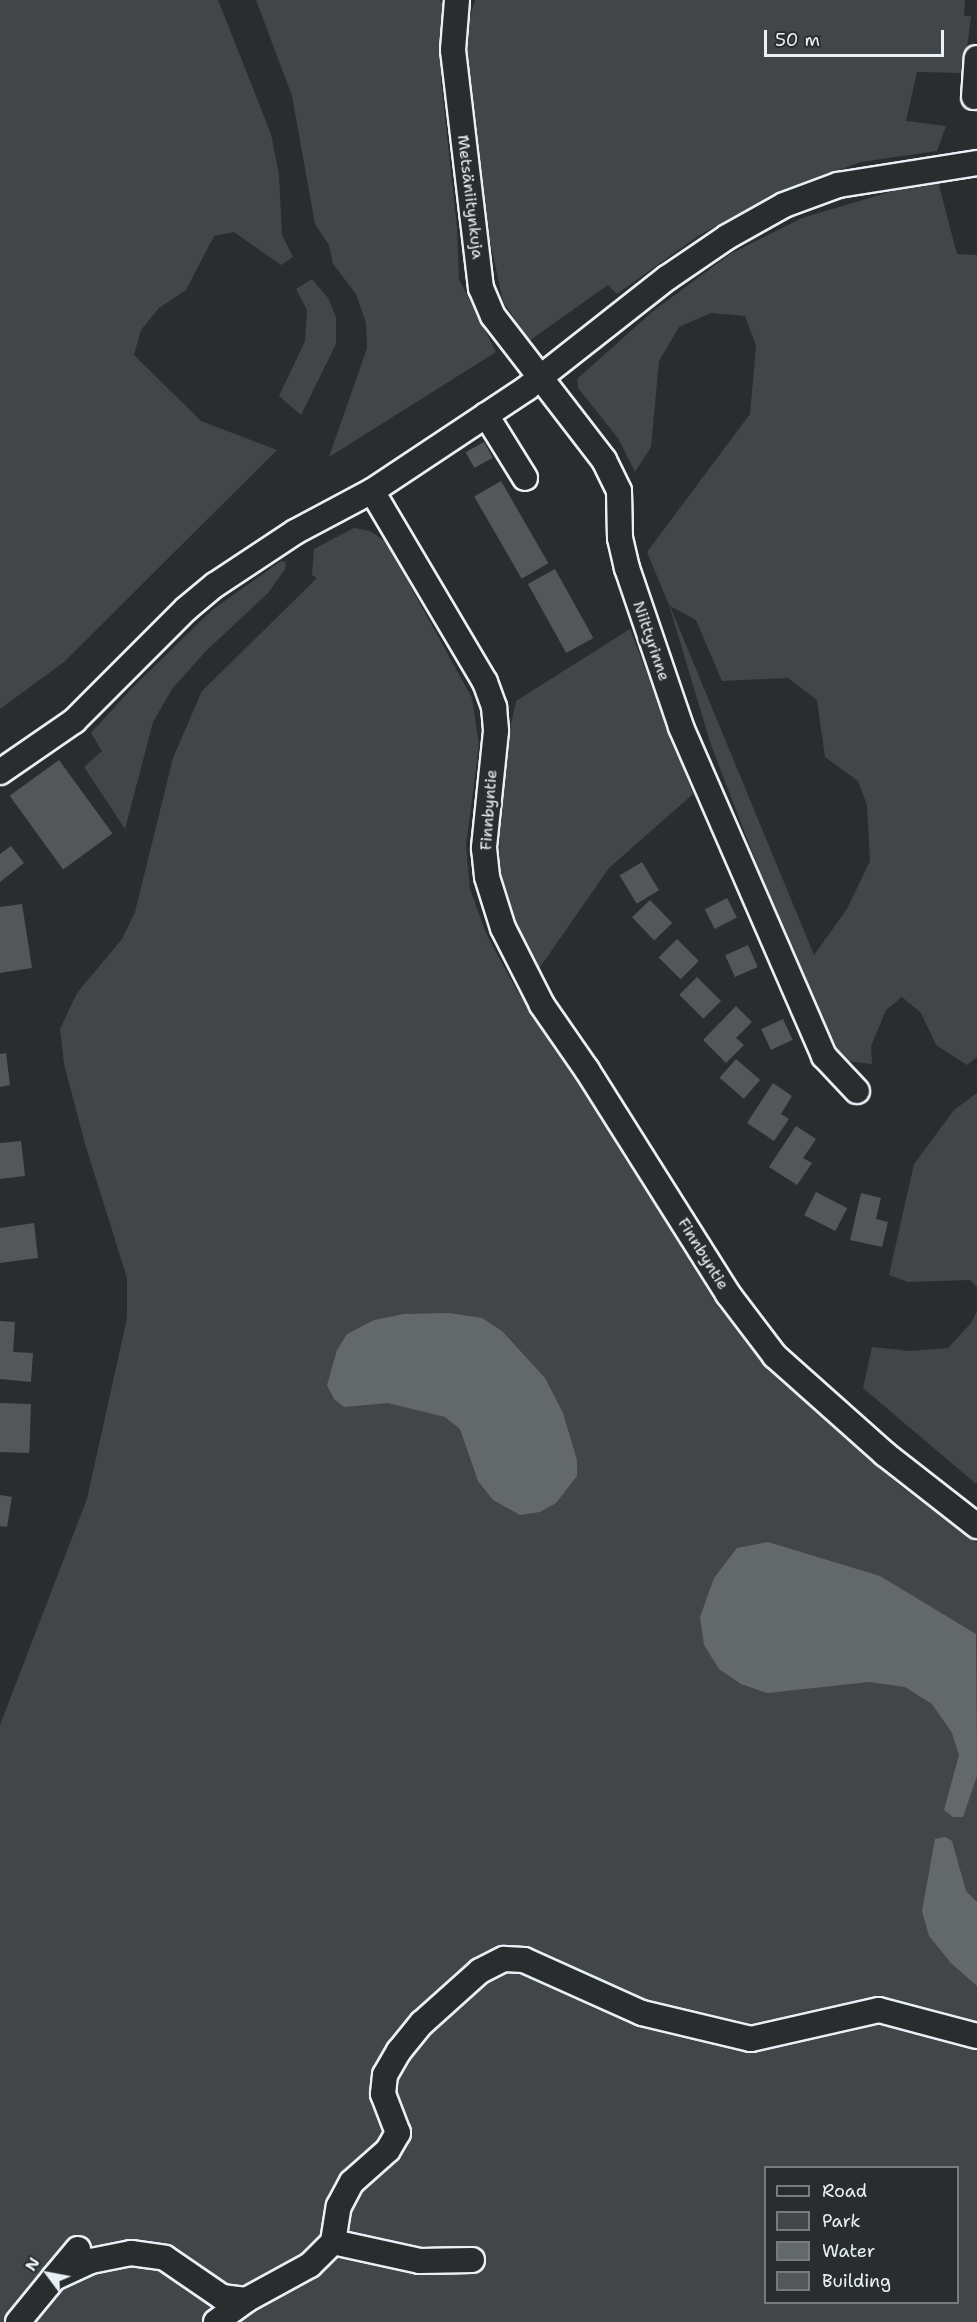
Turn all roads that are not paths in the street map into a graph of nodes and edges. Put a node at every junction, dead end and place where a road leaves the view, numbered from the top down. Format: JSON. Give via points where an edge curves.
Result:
{"nodes":[{"id":1,"x":457,"y":0,"type":"edge"},
{"id":2,"x":977,"y":58,"type":"edge"},
{"id":3,"x":974,"y":97,"type":"dead end"},
{"id":4,"x":977,"y":163,"type":"edge"},
{"id":5,"x":542,"y":376,"type":"junction"},
{"id":6,"x":486,"y":415,"type":"junction"},
{"id":7,"x":525,"y":477,"type":"dead end"},
{"id":8,"x":372,"y":491,"type":"junction"},
{"id":9,"x":0,"y":772,"type":"edge"},
{"id":10,"x":857,"y":1091,"type":"dead end"},
{"id":11,"x":977,"y":1501,"type":"edge"},
{"id":12,"x":952,"y":1508,"type":"junction"},
{"id":13,"x":977,"y":1527,"type":"edge"},
{"id":14,"x":977,"y":2036,"type":"edge"},
{"id":15,"x":333,"y":2242,"type":"junction"},
{"id":16,"x":78,"y":2249,"type":"dead end"},
{"id":17,"x":472,"y":2260,"type":"dead end"},
{"id":18,"x":54,"y":2278,"type":"junction"},
{"id":19,"x":246,"y":2300,"type":"junction"},
{"id":20,"x":18,"y":2322,"type":"edge"},
{"id":21,"x":216,"y":2322,"type":"edge"}],
"edges":[{"from":1,"to":5,"type":"street","name":"Metsäniitynkuja","via":[[453,50],[482,288],[493,316]]},
{"from":2,"to":3,"type":"street"},
{"from":4,"to":5,"type":"street","via":[[873,178],[784,205],[667,278]]},
{"from":5,"to":6,"type":"street"},
{"from":5,"to":10,"type":"street","name":"Niittyrinne","via":[[604,460],[619,491],[620,538],[627,568],[681,727],[824,1056]]},
{"from":6,"to":7,"type":"street"},
{"from":6,"to":8,"type":"street"},
{"from":8,"to":9,"type":"street","via":[[295,532],[215,585],[74,721]]},
{"from":8,"to":12,"type":"street","name":"Finnbyntie","via":[[485,682],[494,707],[496,731],[484,848],[487,877],[503,928],[542,1005],[728,1294],[775,1356]]},
{"from":11,"to":12,"type":"street"},
{"from":12,"to":13,"type":"street","name":"Finnbyntie"},
{"from":14,"to":15,"type":"street","via":[[879,2010],[751,2039],[642,2013],[524,1960],[504,1959],[480,1971],[422,2023],[399,2051],[385,2075],[383,2094],[398,2133],[388,2150],[352,2182],[339,2205]]},
{"from":15,"to":17,"type":"street","via":[[420,2261]]},
{"from":15,"to":19,"type":"street","via":[[310,2265]]},
{"from":16,"to":18,"type":"street"},
{"from":18,"to":19,"type":"street","via":[[91,2261],[131,2253],[165,2258],[222,2297]]},
{"from":18,"to":20,"type":"street"},
{"from":19,"to":21,"type":"street"}]}
